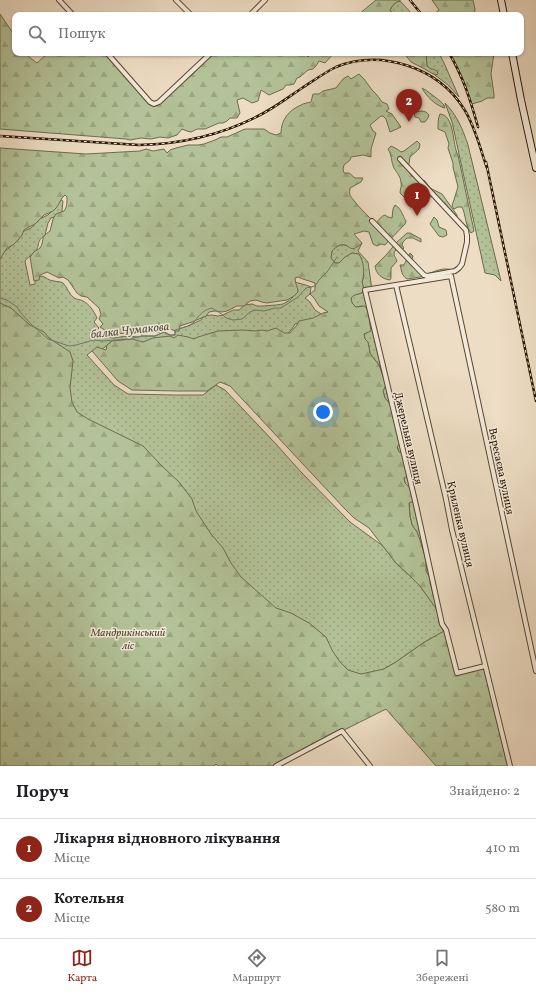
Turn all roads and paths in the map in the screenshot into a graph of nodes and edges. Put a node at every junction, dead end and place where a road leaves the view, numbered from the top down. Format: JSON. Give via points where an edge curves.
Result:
{"nodes":[{"id":1,"x":59,"y":0,"type":"edge"},
{"id":2,"x":176,"y":0,"type":"edge"},
{"id":3,"x":265,"y":0,"type":"edge"},
{"id":4,"x":501,"y":0,"type":"edge"},
{"id":5,"x":70,"y":12,"type":"edge"},
{"id":6,"x":188,"y":12,"type":"edge"},
{"id":7,"x":253,"y":12,"type":"edge"},
{"id":8,"x":503,"y":12,"type":"edge"},
{"id":9,"x":110,"y":56,"type":"edge"},
{"id":10,"x":208,"y":56,"type":"edge"},
{"id":11,"x":513,"y":56,"type":"edge"},
{"id":12,"x":400,"y":159,"type":"dead end"},
{"id":13,"x":536,"y":168,"type":"edge"},
{"id":14,"x":372,"y":221,"type":"dead end"},
{"id":15,"x":424,"y":275,"type":"junction"},
{"id":16,"x":450,"y":276,"type":"joint"},
{"id":17,"x":416,"y":282,"type":"junction"},
{"id":18,"x":396,"y":285,"type":"junction"},
{"id":19,"x":485,"y":666,"type":"junction"},
{"id":20,"x":536,"y":670,"type":"edge"},
{"id":21,"x":276,"y":766,"type":"edge"},
{"id":22,"x":370,"y":766,"type":"edge"},
{"id":23,"x":510,"y":766,"type":"edge"}],
"edges":[{"from":1,"to":5,"type":"street"},
{"from":2,"to":6,"type":"street"},
{"from":3,"to":7,"type":"street"},
{"from":4,"to":8,"type":"main road"},
{"from":9,"to":10,"type":"street","via":[[154,104]]},
{"from":11,"to":13,"type":"main road"},
{"from":12,"to":15,"type":"street","via":[[466,230],[468,236],[460,268]]},
{"from":14,"to":15,"type":"street"},
{"from":15,"to":17,"type":"street"},
{"from":16,"to":17,"type":"street","name":"Джерельна вулиця"},
{"from":16,"to":20,"type":"street","name":"Вересаєва вулиця"},
{"from":17,"to":18,"type":"street","name":"Джерельна вулиця"},
{"from":18,"to":19,"type":"street","name":"Криленка вулиця"},
{"from":18,"to":19,"type":"street","name":"Джерельна вулиця","via":[[365,290],[442,624],[446,630],[457,673]]},
{"from":19,"to":23,"type":"street","name":"Криленка вулиця"},
{"from":21,"to":22,"type":"street","via":[[342,731]]}]}
